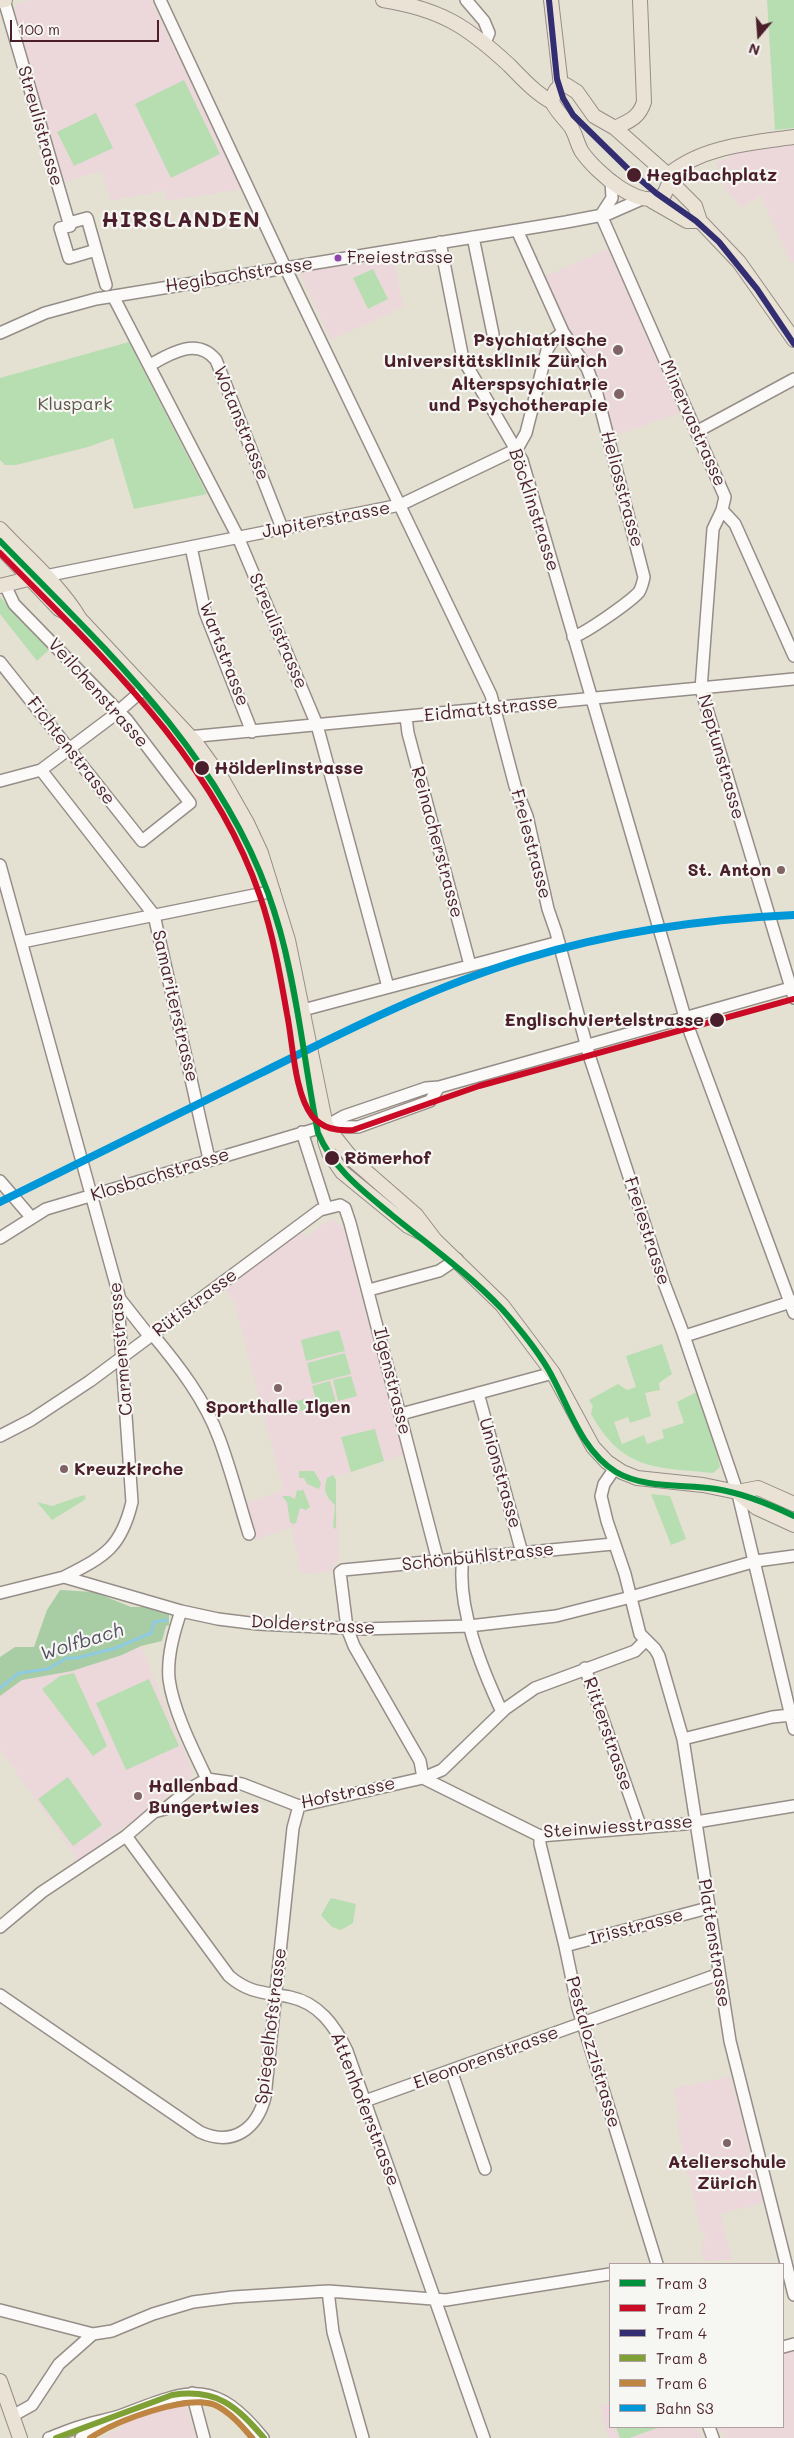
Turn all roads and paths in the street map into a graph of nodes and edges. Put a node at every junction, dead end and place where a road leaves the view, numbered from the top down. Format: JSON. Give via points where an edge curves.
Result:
{"nodes":[{"id":1,"x":4,"y":0,"type":"edge"},
{"id":2,"x":160,"y":0,"type":"edge"},
{"id":3,"x":382,"y":0,"type":"edge"},
{"id":4,"x":466,"y":0,"type":"edge"},
{"id":5,"x":551,"y":0,"type":"edge"},
{"id":6,"x":640,"y":0,"type":"edge"},
{"id":7,"x":0,"y":1,"type":"edge"},
{"id":8,"x":485,"y":43,"type":"junction"},
{"id":9,"x":561,"y":86,"type":"junction"},
{"id":10,"x":552,"y":102,"type":"junction"},
{"id":11,"x":615,"y":128,"type":"junction"},
{"id":12,"x":794,"y":137,"type":"edge"},
{"id":13,"x":669,"y":178,"type":"junction"},
{"id":14,"x":611,"y":180,"type":"junction"},
{"id":15,"x":647,"y":200,"type":"junction"},
{"id":16,"x":601,"y":215,"type":"junction"},
{"id":17,"x":700,"y":221,"type":"junction"},
{"id":18,"x":69,"y":223,"type":"junction"},
{"id":19,"x":517,"y":230,"type":"junction"},
{"id":20,"x":473,"y":237,"type":"junction"},
{"id":21,"x":440,"y":242,"type":"junction"},
{"id":22,"x":96,"y":250,"type":"junction"},
{"id":23,"x":285,"y":267,"type":"junction"},
{"id":24,"x":106,"y":286,"type":"dead end"},
{"id":25,"x":113,"y":296,"type":"junction"},
{"id":26,"x":563,"y":332,"type":"junction"},
{"id":27,"x":0,"y":333,"type":"edge"},
{"id":28,"x":493,"y":334,"type":"dead end"},
{"id":29,"x":793,"y":335,"type":"edge"},
{"id":30,"x":150,"y":364,"type":"junction"},
{"id":31,"x":794,"y":379,"type":"edge"},
{"id":32,"x":696,"y":432,"type":"junction"},
{"id":33,"x":516,"y":449,"type":"junction"},
{"id":34,"x":400,"y":505,"type":"junction"},
{"id":35,"x":722,"y":510,"type":"junction"},
{"id":36,"x":282,"y":528,"type":"junction"},
{"id":37,"x":0,"y":529,"type":"edge"},
{"id":38,"x":238,"y":538,"type":"junction"},
{"id":39,"x":0,"y":547,"type":"edge"},
{"id":40,"x":191,"y":547,"type":"junction"},
{"id":41,"x":45,"y":576,"type":"junction"},
{"id":42,"x":30,"y":578,"type":"junction"},
{"id":43,"x":3,"y":586,"type":"edge"},
{"id":44,"x":80,"y":619,"type":"junction"},
{"id":45,"x":573,"y":637,"type":"junction"},
{"id":46,"x":794,"y":656,"type":"edge"},
{"id":47,"x":0,"y":662,"type":"edge"},
{"id":48,"x":794,"y":679,"type":"edge"},
{"id":49,"x":145,"y":688,"type":"junction"},
{"id":50,"x":701,"y":689,"type":"junction"},
{"id":51,"x":591,"y":700,"type":"junction"},
{"id":52,"x":495,"y":708,"type":"junction"},
{"id":53,"x":118,"y":712,"type":"junction"},
{"id":54,"x":406,"y":717,"type":"junction"},
{"id":55,"x":317,"y":725,"type":"junction"},
{"id":56,"x":252,"y":732,"type":"junction"},
{"id":57,"x":188,"y":737,"type":"junction"},
{"id":58,"x":70,"y":750,"type":"junction"},
{"id":59,"x":41,"y":770,"type":"junction"},
{"id":60,"x":0,"y":781,"type":"edge"},
{"id":61,"x":139,"y":838,"type":"joint"},
{"id":62,"x":0,"y":865,"type":"edge"},
{"id":63,"x":274,"y":891,"type":"junction"},
{"id":64,"x":154,"y":915,"type":"junction"},
{"id":65,"x":22,"y":942,"type":"junction"},
{"id":66,"x":559,"y":942,"type":"junction"},
{"id":67,"x":470,"y":966,"type":"junction"},
{"id":68,"x":388,"y":987,"type":"junction"},
{"id":69,"x":793,"y":991,"type":"edge"},
{"id":70,"x":302,"y":1010,"type":"junction"},
{"id":71,"x":685,"y":1016,"type":"junction"},
{"id":72,"x":586,"y":1045,"type":"junction"},
{"id":73,"x":326,"y":1126,"type":"junction"},
{"id":74,"x":302,"y":1132,"type":"junction"},
{"id":75,"x":209,"y":1159,"type":"junction"},
{"id":76,"x":0,"y":1181,"type":"edge"},
{"id":77,"x":92,"y":1195,"type":"junction"},
{"id":78,"x":340,"y":1204,"type":"joint"},
{"id":79,"x":326,"y":1207,"type":"junction"},
{"id":80,"x":31,"y":1217,"type":"junction"},
{"id":81,"x":0,"y":1238,"type":"edge"},
{"id":82,"x":457,"y":1259,"type":"junction"},
{"id":83,"x":369,"y":1290,"type":"junction"},
{"id":84,"x":120,"y":1299,"type":"junction"},
{"id":85,"x":793,"y":1305,"type":"edge"},
{"id":86,"x":151,"y":1336,"type":"junction"},
{"id":87,"x":685,"y":1336,"type":"junction"},
{"id":88,"x":122,"y":1358,"type":"junction"},
{"id":89,"x":553,"y":1373,"type":"junction"},
{"id":90,"x":478,"y":1393,"type":"junction"},
{"id":91,"x":401,"y":1414,"type":"junction"},
{"id":92,"x":0,"y":1436,"type":"edge"},
{"id":93,"x":615,"y":1468,"type":"junction"},
{"id":94,"x":737,"y":1492,"type":"junction"},
{"id":95,"x":794,"y":1504,"type":"edge"},
{"id":96,"x":794,"y":1525,"type":"edge"},
{"id":97,"x":249,"y":1534,"type":"dead end"},
{"id":98,"x":613,"y":1544,"type":"junction"},
{"id":99,"x":522,"y":1552,"type":"junction"},
{"id":100,"x":794,"y":1556,"type":"edge"},
{"id":101,"x":463,"y":1558,"type":"junction"},
{"id":102,"x":438,"y":1561,"type":"junction"},
{"id":103,"x":756,"y":1561,"type":"junction"},
{"id":104,"x":64,"y":1577,"type":"junction"},
{"id":105,"x":0,"y":1593,"type":"edge"},
{"id":106,"x":631,"y":1597,"type":"junction"},
{"id":107,"x":181,"y":1611,"type":"junction"},
{"id":108,"x":469,"y":1626,"type":"junction"},
{"id":109,"x":347,"y":1628,"type":"junction"},
{"id":110,"x":646,"y":1640,"type":"junction"},
{"id":111,"x":585,"y":1668,"type":"junction"},
{"id":112,"x":502,"y":1712,"type":"junction"},
{"id":113,"x":791,"y":1715,"type":"junction"},
{"id":114,"x":794,"y":1728,"type":"edge"},
{"id":115,"x":682,"y":1739,"type":"junction"},
{"id":116,"x":423,"y":1778,"type":"junction"},
{"id":117,"x":207,"y":1779,"type":"junction"},
{"id":118,"x":299,"y":1806,"type":"junction"},
{"id":119,"x":794,"y":1806,"type":"edge"},
{"id":120,"x":696,"y":1822,"type":"junction"},
{"id":121,"x":641,"y":1828,"type":"junction"},
{"id":122,"x":126,"y":1836,"type":"junction"},
{"id":123,"x":540,"y":1836,"type":"junction"},
{"id":124,"x":708,"y":1908,"type":"junction"},
{"id":125,"x":0,"y":1927,"type":"edge"},
{"id":126,"x":565,"y":1946,"type":"junction"},
{"id":127,"x":720,"y":1974,"type":"junction"},
{"id":128,"x":0,"y":1995,"type":"edge"},
{"id":129,"x":275,"y":1995,"type":"junction"},
{"id":130,"x":583,"y":2023,"type":"junction"},
{"id":131,"x":451,"y":2070,"type":"junction"},
{"id":132,"x":365,"y":2101,"type":"junction"},
{"id":133,"x":485,"y":2169,"type":"dead end"},
{"id":134,"x":657,"y":2263,"type":"edge"},
{"id":135,"x":788,"y":2269,"type":"edge"},
{"id":136,"x":609,"y":2274,"type":"edge"},
{"id":137,"x":328,"y":2291,"type":"junction"},
{"id":138,"x":794,"y":2295,"type":"edge"},
{"id":139,"x":435,"y":2298,"type":"junction"},
{"id":140,"x":0,"y":2310,"type":"edge"},
{"id":141,"x":93,"y":2334,"type":"junction"},
{"id":142,"x":0,"y":2381,"type":"edge"},
{"id":143,"x":192,"y":2393,"type":"junction"},
{"id":144,"x":14,"y":2415,"type":"junction"},
{"id":145,"x":105,"y":2421,"type":"junction"},
{"id":146,"x":20,"y":2438,"type":"edge"},
{"id":147,"x":49,"y":2438,"type":"edge"},
{"id":148,"x":81,"y":2438,"type":"edge"},
{"id":149,"x":204,"y":2438,"type":"edge"},
{"id":150,"x":263,"y":2438,"type":"edge"},
{"id":151,"x":363,"y":2438,"type":"edge"},
{"id":152,"x":484,"y":2438,"type":"edge"}],
"edges":[{"from":1,"to":7,"type":"main road"},
{"from":1,"to":18,"type":"street","name":"Streulistrasse"},
{"from":2,"to":23,"type":"street","name":"Freiestrasse"},
{"from":3,"to":8,"type":"main road","via":[[437,14],[468,29]]},
{"from":4,"to":8,"type":"street","via":[[484,21],[489,33]]},
{"from":5,"to":9,"type":"main road"},
{"from":6,"to":11,"type":"main road","via":[[644,102],[634,119]]},
{"from":8,"to":10,"type":"main road"},
{"from":9,"to":10,"type":"main road","via":[[555,91]]},
{"from":9,"to":11,"type":"main road","via":[[574,89],[594,116]]},
{"from":10,"to":14,"type":"main road","via":[[572,129],[585,156]]},
{"from":11,"to":13,"type":"main road"},
{"from":12,"to":13,"type":"main road","via":[[719,149],[678,167]]},
{"from":13,"to":15,"type":"main road","via":[[664,195]]},
{"from":13,"to":17,"type":"main road","via":[[695,206]]},
{"from":14,"to":15,"type":"main road","via":[[625,192]]},
{"from":14,"to":16,"type":"street","via":[[612,198]]},
{"from":15,"to":16,"type":"street","name":"Hegibachstrasse"},
{"from":15,"to":17,"type":"main road","via":[[687,221]]},
{"from":16,"to":19,"type":"street","name":"Hegibachstrasse"},
{"from":16,"to":32,"type":"street","name":"Minervastrasse"},
{"from":17,"to":29,"type":"main road","via":[[739,262]]},
{"from":18,"to":22,"type":"street","via":[[87,218]]},
{"from":18,"to":22,"type":"street","via":[[70,226],[60,228],[69,258]]},
{"from":19,"to":20,"type":"street","name":"Hegibachstrasse"},
{"from":19,"to":26,"type":"street","name":"Heliosstrasse"},
{"from":20,"to":21,"type":"street","name":"Hegibachstrasse"},
{"from":20,"to":28,"type":"street"},
{"from":21,"to":23,"type":"street","name":"Hegibachstrasse"},
{"from":21,"to":33,"type":"street","name":"Böcklinstrasse","via":[[463,359]]},
{"from":22,"to":24,"type":"street"},
{"from":23,"to":25,"type":"street","name":"Hegibachstrasse"},
{"from":23,"to":34,"type":"street","name":"Freiestrasse"},
{"from":25,"to":27,"type":"street","name":"Hegibachstrasse","via":[[53,310]]},
{"from":25,"to":30,"type":"street","name":"Streulistrasse"},
{"from":26,"to":33,"type":"street","via":[[547,350],[526,433]]},
{"from":26,"to":45,"type":"street","name":"Heliosstrasse","via":[[586,368],[597,394],[643,571],[642,587],[634,596]]},
{"from":30,"to":36,"type":"street","name":"Wotanstrasse","via":[[186,348],[209,353],[216,360]]},
{"from":30,"to":38,"type":"street","name":"Streulistrasse"},
{"from":31,"to":32,"type":"street"},
{"from":32,"to":35,"type":"street","name":"Minervastrasse","via":[[725,497]]},
{"from":33,"to":34,"type":"street","name":"Jupiterstrasse"},
{"from":33,"to":45,"type":"street","name":"Böcklinstrasse"},
{"from":34,"to":36,"type":"street","name":"Jupiterstrasse"},
{"from":34,"to":52,"type":"street","name":"Freiestrasse"},
{"from":35,"to":46,"type":"street","name":"Minervastrasse","via":[[735,524]]},
{"from":35,"to":50,"type":"street","name":"Neptunstrasse","via":[[713,529]]},
{"from":36,"to":38,"type":"street","name":"Jupiterstrasse"},
{"from":37,"to":41,"type":"main road"},
{"from":38,"to":40,"type":"street","name":"Jupiterstrasse"},
{"from":38,"to":55,"type":"street","name":"Streulistrasse"},
{"from":39,"to":42,"type":"main road"},
{"from":40,"to":41,"type":"street","name":"Jupiterstrasse"},
{"from":40,"to":56,"type":"street","name":"Wartstrasse","via":[[205,612]]},
{"from":41,"to":42,"type":"main road","name":"Jupiterstrasse"},
{"from":41,"to":44,"type":"main road","via":[[69,601]]},
{"from":42,"to":43,"type":"main road","name":"Jupiterstrasse"},
{"from":42,"to":44,"type":"main road","via":[[59,609]]},
{"from":43,"to":53,"type":"street","name":"Veilchenstrasse","via":[[14,604]]},
{"from":44,"to":49,"type":"main road"},
{"from":45,"to":51,"type":"street","name":"Böcklinstrasse"},
{"from":47,"to":58,"type":"street","name":"Fichtenstrasse"},
{"from":48,"to":50,"type":"street","name":"Eidmattstrasse"},
{"from":49,"to":53,"type":"street"},
{"from":49,"to":57,"type":"main road"},
{"from":50,"to":51,"type":"street","name":"Eidmattstrasse"},
{"from":50,"to":69,"type":"street","name":"Neptunstrasse"},
{"from":51,"to":52,"type":"street","name":"Eidmattstrasse"},
{"from":51,"to":71,"type":"street"},
{"from":52,"to":54,"type":"street","name":"Eidmattstrasse"},
{"from":52,"to":66,"type":"street","name":"Freiestrasse"},
{"from":53,"to":58,"type":"street"},
{"from":53,"to":61,"type":"street","name":"Veilchenstrasse","via":[[190,803]]},
{"from":54,"to":55,"type":"street","name":"Eidmattstrasse"},
{"from":54,"to":67,"type":"street","name":"Reinacherstrasse"},
{"from":55,"to":56,"type":"street","name":"Eidmattstrasse"},
{"from":55,"to":68,"type":"street","name":"Streulistrasse"},
{"from":56,"to":57,"type":"street","name":"Eidmattstrasse"},
{"from":57,"to":63,"type":"main road","via":[[205,755],[234,800],[260,850]]},
{"from":58,"to":59,"type":"street"},
{"from":58,"to":61,"type":"street","name":"Fichtenstrasse"},
{"from":59,"to":60,"type":"street"},
{"from":59,"to":64,"type":"street","name":"Samariterstrasse"},
{"from":62,"to":65,"type":"street","name":"Carmenstrasse"},
{"from":63,"to":64,"type":"street"},
{"from":63,"to":70,"type":"main road"},
{"from":64,"to":65,"type":"street"},
{"from":64,"to":75,"type":"street","name":"Samariterstrasse"},
{"from":65,"to":77,"type":"street","name":"Carmenstrasse"},
{"from":66,"to":67,"type":"street"},
{"from":66,"to":72,"type":"street","name":"Freiestrasse"},
{"from":67,"to":68,"type":"street"},
{"from":68,"to":70,"type":"street"},
{"from":69,"to":71,"type":"street","name":"Klosbachstrasse"},
{"from":70,"to":73,"type":"main road"},
{"from":71,"to":72,"type":"street","name":"Klosbachstrasse"},
{"from":71,"to":85,"type":"street"},
{"from":72,"to":73,"type":"street","name":"Klosbachstrasse","via":[[426,1088],[354,1112]]},
{"from":72,"to":87,"type":"street","name":"Freiestrasse","via":[[664,1283]]},
{"from":73,"to":74,"type":"street","name":"Klosbachstrasse"},
{"from":73,"to":82,"type":"main road","via":[[354,1161],[416,1215],[435,1240]]},
{"from":74,"to":75,"type":"street","name":"Klosbachstrasse"},
{"from":74,"to":79,"type":"street"},
{"from":75,"to":77,"type":"street","name":"Klosbachstrasse"},
{"from":76,"to":80,"type":"street"},
{"from":77,"to":80,"type":"street","name":"Klosbachstrasse"},
{"from":77,"to":84,"type":"street","name":"Carmenstrasse"},
{"from":78,"to":79,"type":"street","name":"Rütistrasse"},
{"from":78,"to":83,"type":"street","name":"Ilgenstrasse","via":[[345,1208]]},
{"from":79,"to":86,"type":"street","name":"Rütistrasse"},
{"from":80,"to":81,"type":"street","name":"Klosbachstrasse"},
{"from":82,"to":83,"type":"street","via":[[439,1271]]},
{"from":82,"to":89,"type":"main road","via":[[502,1304]]},
{"from":83,"to":91,"type":"street","name":"Ilgenstrasse"},
{"from":84,"to":86,"type":"street"},
{"from":84,"to":88,"type":"street","name":"Carmenstrasse"},
{"from":85,"to":87,"type":"street"},
{"from":86,"to":88,"type":"street","name":"Rütistrasse"},
{"from":86,"to":97,"type":"street","via":[[179,1366],[219,1438]]},
{"from":87,"to":94,"type":"street","name":"Freiestrasse"},
{"from":88,"to":92,"type":"street","name":"Rütistrasse","via":[[38,1415]]},
{"from":88,"to":104,"type":"street","name":"Carmenstrasse","via":[[132,1483],[128,1522],[122,1535],[104,1555]]},
{"from":89,"to":90,"type":"street"},
{"from":89,"to":93,"type":"main road","via":[[593,1447]]},
{"from":90,"to":91,"type":"street"},
{"from":90,"to":99,"type":"street","name":"Unionstrasse"},
{"from":91,"to":102,"type":"street","name":"Ilgenstrasse"},
{"from":93,"to":94,"type":"main road","via":[[637,1478]]},
{"from":93,"to":98,"type":"street","name":"Plattenstrasse","via":[[604,1484],[602,1496]]},
{"from":94,"to":95,"type":"main road","via":[[758,1488]]},
{"from":94,"to":96,"type":"main road","via":[[756,1508]]},
{"from":94,"to":103,"type":"street","name":"Freiestrasse"},
{"from":98,"to":99,"type":"street","name":"Schönbühlstrasse"},
{"from":98,"to":106,"type":"street","name":"Plattenstrasse"},
{"from":99,"to":101,"type":"street","name":"Schönbühlstrasse"},
{"from":100,"to":103,"type":"street","name":"Dolderstrasse"},
{"from":101,"to":102,"type":"street","name":"Schönbühlstrasse"},
{"from":101,"to":108,"type":"street"},
{"from":102,"to":109,"type":"street","name":"Schönbühlstrasse","via":[[343,1570],[340,1576]]},
{"from":103,"to":106,"type":"street","name":"Dolderstrasse"},
{"from":103,"to":113,"type":"street","name":"Freiestrasse"},
{"from":104,"to":105,"type":"street"},
{"from":104,"to":107,"type":"street","name":"Dolderstrasse"},
{"from":106,"to":108,"type":"street","name":"Dolderstrasse","via":[[556,1616]]},
{"from":106,"to":110,"type":"street","name":"Plattenstrasse","via":[[640,1634]]},
{"from":107,"to":109,"type":"street","name":"Dolderstrasse","via":[[258,1624]]},
{"from":107,"to":117,"type":"street","via":[[169,1656],[169,1678],[174,1701]]},
{"from":108,"to":109,"type":"street","name":"Dolderstrasse"},
{"from":108,"to":112,"type":"street"},
{"from":109,"to":116,"type":"street","via":[[354,1646],[420,1761]]},
{"from":110,"to":111,"type":"street","name":"Hofstrasse","via":[[635,1651]]},
{"from":110,"to":115,"type":"street","name":"Plattenstrasse","via":[[661,1660]]},
{"from":111,"to":112,"type":"street","name":"Hofstrasse","via":[[535,1688]]},
{"from":111,"to":121,"type":"street","name":"Ritterstrasse"},
{"from":112,"to":116,"type":"street","name":"Hofstrasse","via":[[442,1770]]},
{"from":113,"to":114,"type":"street","name":"Freiestrasse"},
{"from":113,"to":115,"type":"street"},
{"from":115,"to":120,"type":"street","name":"Plattenstrasse"},
{"from":116,"to":118,"type":"street","name":"Hofstrasse"},
{"from":116,"to":123,"type":"street","name":"Steinwiesstrasse"},
{"from":117,"to":118,"type":"street","name":"Hofstrasse","via":[[242,1784]]},
{"from":117,"to":122,"type":"street","via":[[165,1809],[154,1812]]},
{"from":118,"to":129,"type":"street","name":"Spiegelhofstrasse"},
{"from":119,"to":120,"type":"street","name":"Steinwiesstrasse"},
{"from":120,"to":121,"type":"street","name":"Steinwiesstrasse"},
{"from":120,"to":124,"type":"street","name":"Plattenstrasse"},
{"from":121,"to":123,"type":"street","name":"Steinwiesstrasse"},
{"from":122,"to":125,"type":"street","via":[[42,1892]]},
{"from":122,"to":129,"type":"street","name":"Attenhoferstrasse","via":[[229,1976],[240,1986]]},
{"from":123,"to":126,"type":"street","name":"Pestalozzistrasse"},
{"from":124,"to":126,"type":"street","name":"Irisstrasse"},
{"from":124,"to":127,"type":"street","name":"Plattenstrasse"},
{"from":126,"to":130,"type":"street","name":"Pestalozzistrasse"},
{"from":127,"to":130,"type":"street","name":"Eleonorenstrasse"},
{"from":127,"to":135,"type":"street","name":"Plattenstrasse","via":[[730,2041]]},
{"from":128,"to":129,"type":"street","name":"Spiegelhofstrasse","via":[[200,2132],[219,2138],[245,2131],[256,2120],[262,2107]]},
{"from":129,"to":132,"type":"street","name":"Attenhoferstrasse","via":[[307,2003],[322,2013],[336,2029]]},
{"from":130,"to":131,"type":"street","name":"Eleonorenstrasse"},
{"from":130,"to":134,"type":"street","name":"Pestalozzistrasse"},
{"from":131,"to":132,"type":"street","name":"Eleonorenstrasse"},
{"from":131,"to":133,"type":"street"},
{"from":132,"to":139,"type":"street","name":"Attenhoferstrasse"},
{"from":135,"to":138,"type":"street","name":"Plattenstrasse"},
{"from":136,"to":139,"type":"street","via":[[458,2299]]},
{"from":137,"to":139,"type":"street"},
{"from":137,"to":141,"type":"street","via":[[192,2302],[112,2331]]},
{"from":137,"to":151,"type":"street","via":[[333,2332]]},
{"from":139,"to":152,"type":"street","name":"Attenhoferstrasse"},
{"from":140,"to":141,"type":"street"},
{"from":141,"to":144,"type":"street","via":[[59,2364],[32,2405]]},
{"from":142,"to":144,"type":"main road"},
{"from":143,"to":145,"type":"street","via":[[166,2398]]},
{"from":143,"to":149,"type":"street"},
{"from":143,"to":150,"type":"street","via":[[211,2395],[229,2403]]},
{"from":144,"to":146,"type":"main road"},
{"from":145,"to":147,"type":"street","via":[[83,2425]]},
{"from":145,"to":148,"type":"street"}]}
